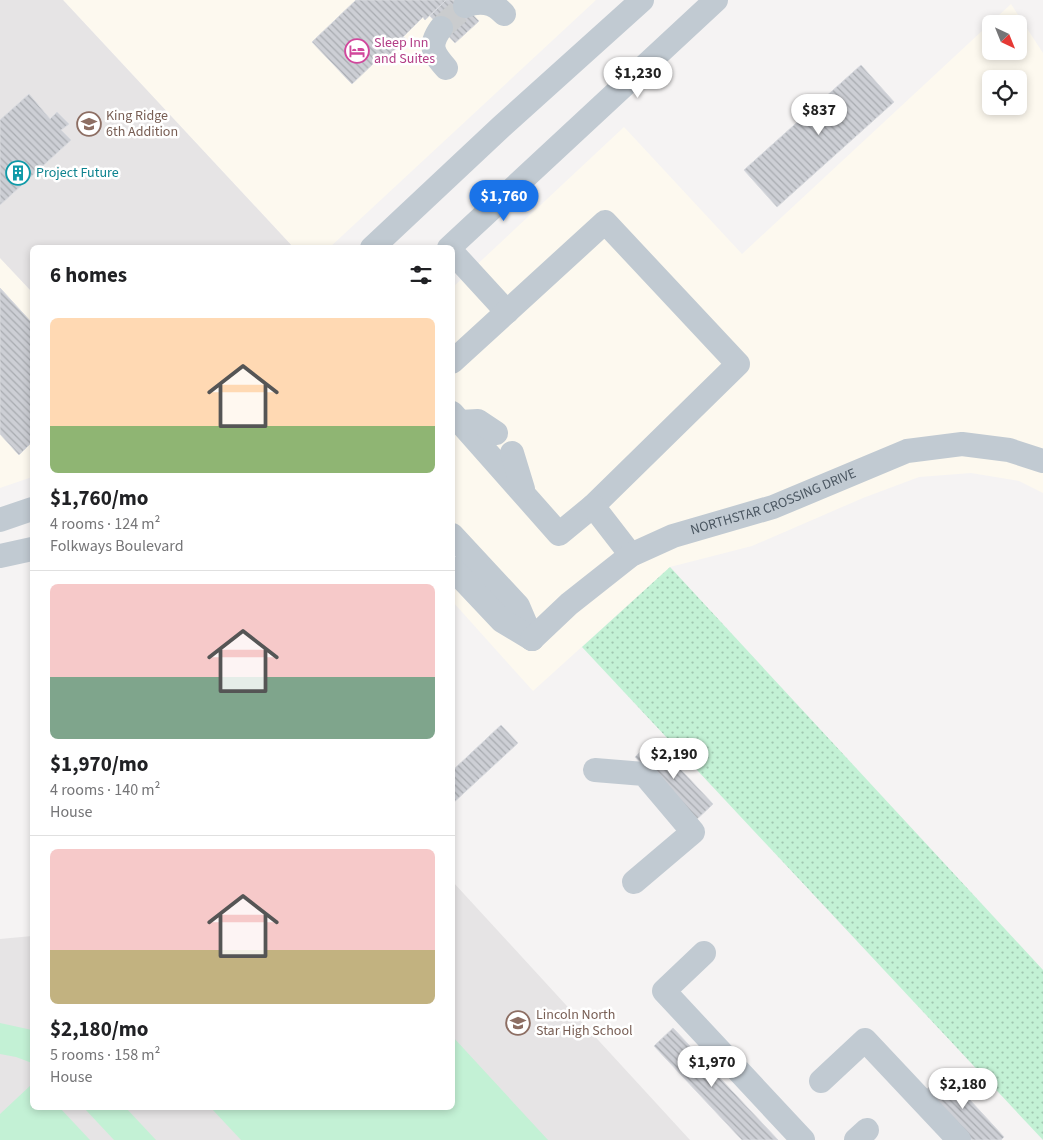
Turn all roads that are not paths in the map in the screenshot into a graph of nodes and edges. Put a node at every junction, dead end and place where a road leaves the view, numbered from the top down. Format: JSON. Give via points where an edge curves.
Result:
{"nodes":[{"id":1,"x":642,"y":0,"type":"edge"},
{"id":2,"x":716,"y":0,"type":"edge"},
{"id":3,"x":465,"y":6,"type":"tunnel mouth"},
{"id":4,"x":504,"y":14,"type":"dead end"},
{"id":5,"x":441,"y":28,"type":"tunnel mouth"},
{"id":6,"x":446,"y":68,"type":"dead end"},
{"id":7,"x":375,"y":245,"type":"edge"},
{"id":8,"x":452,"y":245,"type":"edge"},
{"id":9,"x":455,"y":255,"type":"edge"},
{"id":10,"x":507,"y":312,"type":"junction"},
{"id":11,"x":455,"y":359,"type":"edge"},
{"id":12,"x":456,"y":418,"type":"edge"},
{"id":13,"x":496,"y":433,"type":"dead end"},
{"id":14,"x":512,"y":453,"type":"dead end"},
{"id":15,"x":1043,"y":461,"type":"edge"},
{"id":16,"x":525,"y":496,"type":"junction"},
{"id":17,"x":593,"y":506,"type":"junction"},
{"id":18,"x":30,"y":509,"type":"edge"},
{"id":19,"x":0,"y":520,"type":"edge"},
{"id":20,"x":455,"y":538,"type":"edge"},
{"id":21,"x":30,"y":549,"type":"edge"},
{"id":22,"x":631,"y":554,"type":"junction"},
{"id":23,"x":0,"y":556,"type":"edge"},
{"id":24,"x":455,"y":571,"type":"edge"},
{"id":25,"x":532,"y":639,"type":"junction"},
{"id":26,"x":595,"y":770,"type":"dead end"},
{"id":27,"x":634,"y":882,"type":"dead end"},
{"id":28,"x":704,"y":953,"type":"dead end"},
{"id":29,"x":821,"y":1081,"type":"dead end"},
{"id":30,"x":803,"y":1140,"type":"edge"},
{"id":31,"x":959,"y":1140,"type":"edge"}],
"edges":[{"from":1,"to":7,"type":"street"},
{"from":2,"to":8,"type":"street"},
{"from":3,"to":4,"type":"street","via":[[478,0],[489,2]]},
{"from":5,"to":6,"type":"street","via":[[433,49]]},
{"from":9,"to":10,"type":"street"},
{"from":10,"to":11,"type":"street"},
{"from":10,"to":17,"type":"street","via":[[605,222],[738,364]]},
{"from":12,"to":13,"type":"street","via":[[478,421]]},
{"from":12,"to":16,"type":"street"},
{"from":14,"to":16,"type":"street"},
{"from":15,"to":22,"type":"street","name":"NORTHSTAR CROSSING DRIVE","via":[[1009,450],[962,444],[907,451],[773,507],[673,536]]},
{"from":16,"to":17,"type":"street","via":[[558,534]]},
{"from":17,"to":22,"type":"street"},
{"from":18,"to":19,"type":"street"},
{"from":20,"to":25,"type":"street","via":[[518,606]]},
{"from":21,"to":23,"type":"street"},
{"from":22,"to":25,"type":"street","name":"NORTHSTAR CROSSING DRIVE"},
{"from":24,"to":25,"type":"street","via":[[502,621]]},
{"from":26,"to":27,"type":"street","via":[[644,774],[693,832]]},
{"from":28,"to":30,"type":"street","via":[[664,991]]},
{"from":29,"to":31,"type":"street","via":[[865,1040]]}]}
